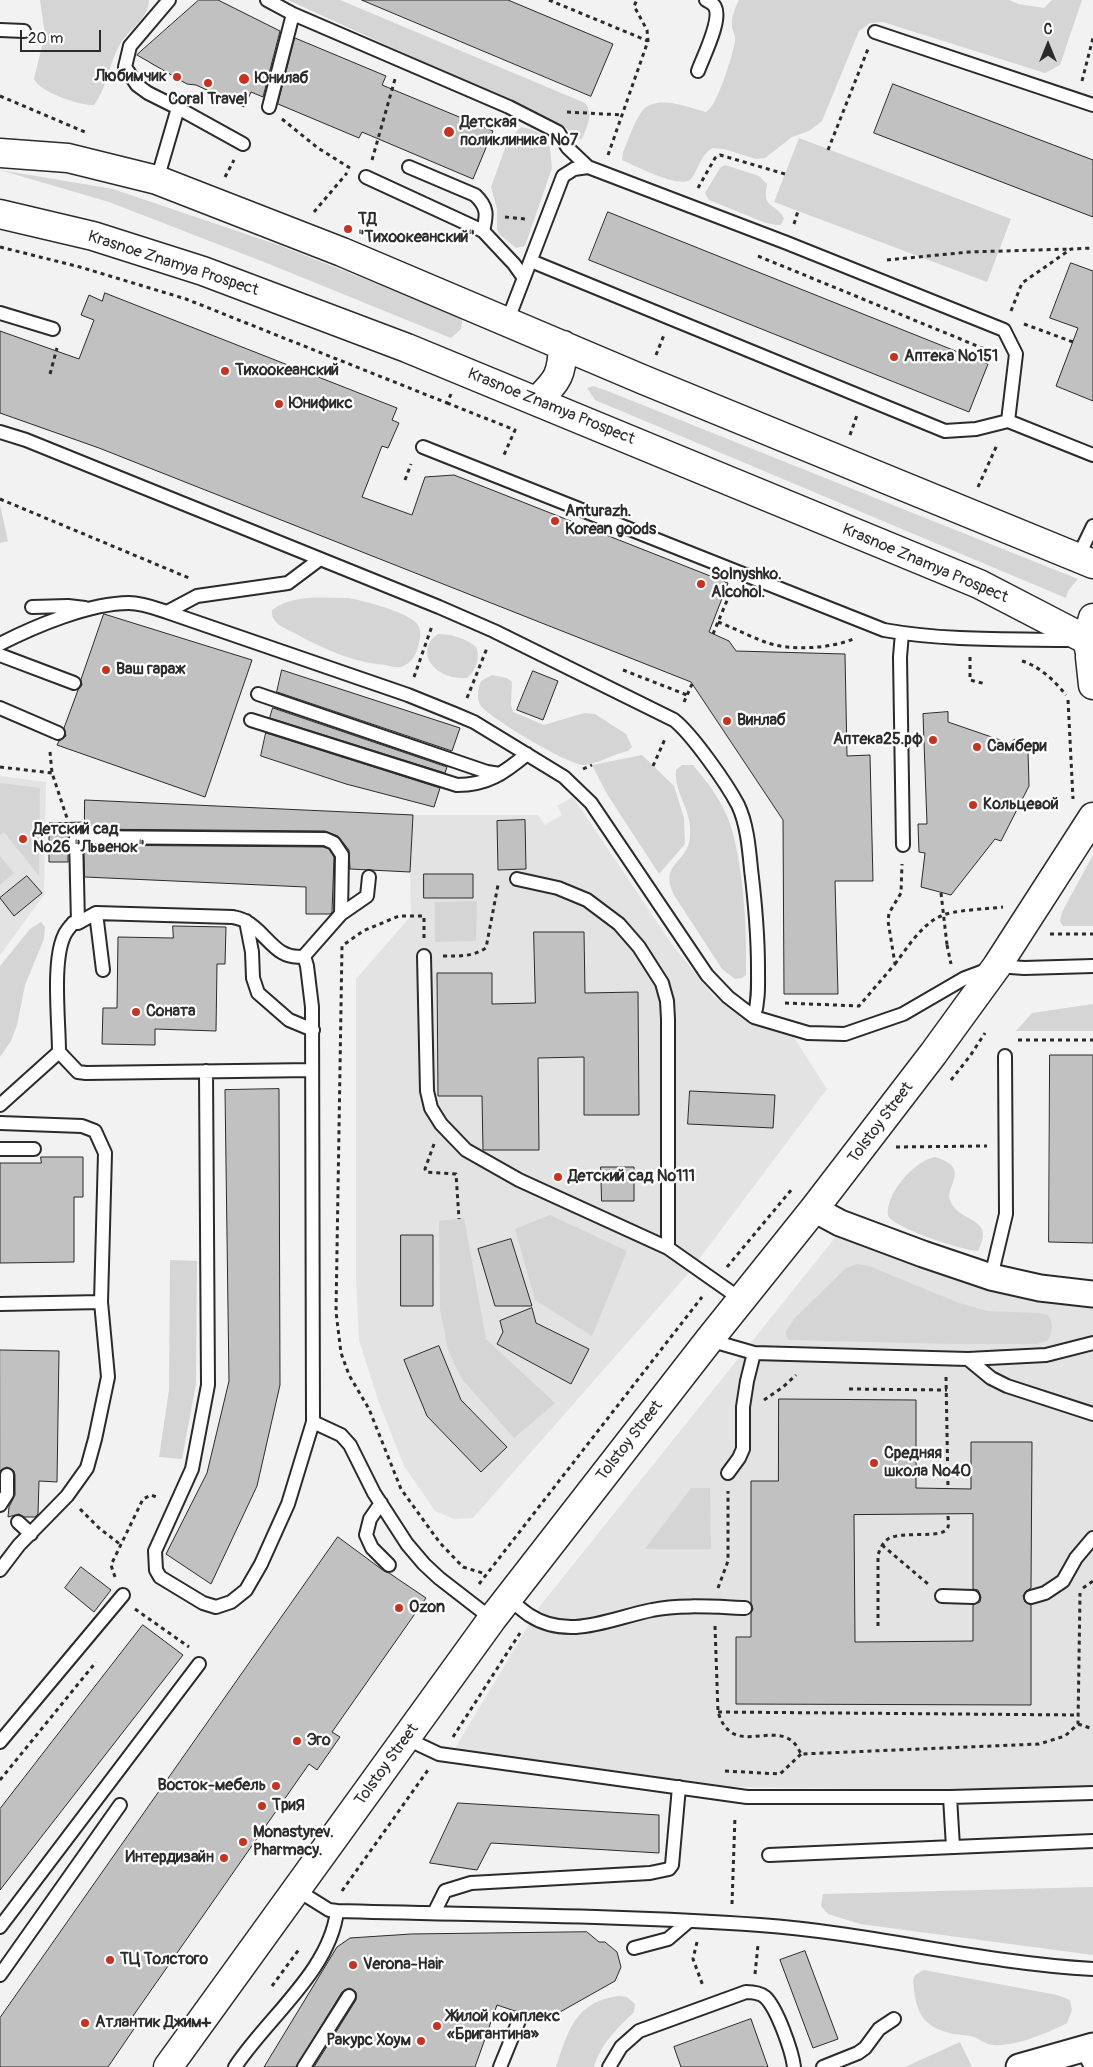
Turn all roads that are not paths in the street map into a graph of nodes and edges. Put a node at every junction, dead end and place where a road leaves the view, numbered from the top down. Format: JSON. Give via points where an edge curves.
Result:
{"nodes":[{"id":1,"x":169,"y":0,"type":"edge"},
{"id":2,"x":267,"y":0,"type":"edge"},
{"id":3,"x":706,"y":0,"type":"edge"},
{"id":4,"x":292,"y":14,"type":"junction"},
{"id":5,"x":0,"y":30,"type":"edge"},
{"id":6,"x":24,"y":31,"type":"dead end"},
{"id":7,"x":875,"y":32,"type":"road end"},
{"id":8,"x":698,"y":71,"type":"dead end"},
{"id":9,"x":1093,"y":104,"type":"edge"},
{"id":10,"x":178,"y":108,"type":"junction"},
{"id":11,"x":269,"y":108,"type":"road end"},
{"id":12,"x":0,"y":137,"type":"edge"},
{"id":13,"x":242,"y":144,"type":"dead end"},
{"id":14,"x":0,"y":153,"type":"edge"},
{"id":15,"x":68,"y":158,"type":"junction"},
{"id":16,"x":409,"y":167,"type":"dead end"},
{"id":17,"x":588,"y":167,"type":"junction"},
{"id":18,"x":366,"y":177,"type":"road end"},
{"id":19,"x":157,"y":180,"type":"junction"},
{"id":20,"x":0,"y":214,"type":"edge"},
{"id":21,"x":483,"y":231,"type":"junction"},
{"id":22,"x":531,"y":261,"type":"junction"},
{"id":23,"x":524,"y":278,"type":"junction"},
{"id":24,"x":0,"y":313,"type":"edge"},
{"id":25,"x":507,"y":322,"type":"junction"},
{"id":26,"x":54,"y":328,"type":"dead end"},
{"id":27,"x":563,"y":345,"type":"junction"},
{"id":28,"x":537,"y":401,"type":"junction"},
{"id":29,"x":1008,"y":421,"type":"junction"},
{"id":30,"x":0,"y":432,"type":"edge"},
{"id":31,"x":423,"y":447,"type":"dead end"},
{"id":32,"x":1093,"y":455,"type":"edge"},
{"id":33,"x":1093,"y":526,"type":"edge"},
{"id":34,"x":320,"y":559,"type":"junction"},
{"id":35,"x":1085,"y":560,"type":"edge"},
{"id":36,"x":32,"y":607,"type":"dead end"},
{"id":37,"x":90,"y":609,"type":"junction"},
{"id":38,"x":167,"y":612,"type":"junction"},
{"id":39,"x":902,"y":633,"type":"junction"},
{"id":40,"x":0,"y":644,"type":"edge"},
{"id":41,"x":1091,"y":645,"type":"edge"},
{"id":42,"x":0,"y":655,"type":"edge"},
{"id":43,"x":74,"y":684,"type":"dead end"},
{"id":44,"x":1093,"y":685,"type":"edge"},
{"id":45,"x":258,"y":694,"type":"dead end"},
{"id":46,"x":0,"y":708,"type":"edge"},
{"id":47,"x":251,"y":720,"type":"dead end"},
{"id":48,"x":58,"y":733,"type":"dead end"},
{"id":49,"x":527,"y":754,"type":"junction"},
{"id":50,"x":503,"y":774,"type":"junction"},
{"id":51,"x":1093,"y":817,"type":"edge"},
{"id":52,"x":902,"y":851,"type":"road end"},
{"id":53,"x":369,"y":877,"type":"dead end"},
{"id":54,"x":517,"y":879,"type":"dead end"},
{"id":55,"x":96,"y":913,"type":"junction"},
{"id":56,"x":341,"y":914,"type":"junction"},
{"id":57,"x":246,"y":921,"type":"junction"},
{"id":58,"x":78,"y":923,"type":"junction"},
{"id":59,"x":304,"y":956,"type":"junction"},
{"id":60,"x":424,"y":956,"type":"road end"},
{"id":61,"x":997,"y":966,"type":"junction"},
{"id":62,"x":1093,"y":966,"type":"edge"},
{"id":63,"x":104,"y":970,"type":"dead end"},
{"id":64,"x":754,"y":1017,"type":"junction"},
{"id":65,"x":313,"y":1030,"type":"junction"},
{"id":66,"x":59,"y":1052,"type":"junction"},
{"id":67,"x":1006,"y":1056,"type":"road end"},
{"id":68,"x":312,"y":1070,"type":"junction"},
{"id":69,"x":206,"y":1071,"type":"junction"},
{"id":70,"x":0,"y":1105,"type":"edge"},
{"id":71,"x":0,"y":1123,"type":"edge"},
{"id":72,"x":0,"y":1149,"type":"edge"},
{"id":73,"x":34,"y":1149,"type":"dead end"},
{"id":74,"x":814,"y":1209,"type":"junction"},
{"id":75,"x":668,"y":1248,"type":"junction"},
{"id":76,"x":991,"y":1277,"type":"junction"},
{"id":77,"x":1093,"y":1294,"type":"edge"},
{"id":78,"x":742,"y":1300,"type":"junction"},
{"id":79,"x":101,"y":1302,"type":"junction"},
{"id":80,"x":0,"y":1304,"type":"edge"},
{"id":81,"x":710,"y":1340,"type":"junction"},
{"id":82,"x":1093,"y":1343,"type":"edge"},
{"id":83,"x":754,"y":1352,"type":"junction"},
{"id":84,"x":968,"y":1359,"type":"junction"},
{"id":85,"x":1093,"y":1414,"type":"edge"},
{"id":86,"x":313,"y":1422,"type":"junction"},
{"id":87,"x":728,"y":1473,"type":"road end"},
{"id":88,"x":7,"y":1475,"type":"dead end"},
{"id":89,"x":381,"y":1503,"type":"junction"},
{"id":90,"x":0,"y":1505,"type":"edge"},
{"id":91,"x":18,"y":1522,"type":"dead end"},
{"id":92,"x":31,"y":1534,"type":"junction"},
{"id":93,"x":1093,"y":1538,"type":"edge"},
{"id":94,"x":389,"y":1565,"type":"dead end"},
{"id":95,"x":0,"y":1570,"type":"edge"},
{"id":96,"x":123,"y":1595,"type":"road end"},
{"id":97,"x":942,"y":1596,"type":"road end"},
{"id":98,"x":973,"y":1597,"type":"dead end"},
{"id":99,"x":1031,"y":1597,"type":"dead end"},
{"id":100,"x":744,"y":1608,"type":"dead end"},
{"id":101,"x":500,"y":1609,"type":"junction"},
{"id":102,"x":199,"y":1664,"type":"road end"},
{"id":103,"x":406,"y":1738,"type":"junction"},
{"id":104,"x":0,"y":1742,"type":"edge"},
{"id":105,"x":679,"y":1787,"type":"junction"},
{"id":106,"x":1093,"y":1793,"type":"edge"},
{"id":107,"x":950,"y":1797,"type":"junction"},
{"id":108,"x":120,"y":1805,"type":"dead end"},
{"id":109,"x":1093,"y":1841,"type":"edge"},
{"id":110,"x":952,"y":1847,"type":"junction"},
{"id":111,"x":769,"y":1855,"type":"dead end"},
{"id":112,"x":298,"y":1890,"type":"junction"},
{"id":113,"x":333,"y":1910,"type":"junction"},
{"id":114,"x":434,"y":1913,"type":"junction"},
{"id":115,"x":696,"y":1922,"type":"junction"},
{"id":116,"x":0,"y":1927,"type":"edge"},
{"id":117,"x":634,"y":1948,"type":"dead end"},
{"id":118,"x":1093,"y":1969,"type":"edge"},
{"id":119,"x":0,"y":1975,"type":"edge"},
{"id":120,"x":349,"y":1996,"type":"dead end"},
{"id":121,"x":520,"y":2018,"type":"dead end"},
{"id":122,"x":894,"y":2019,"type":"dead end"},
{"id":123,"x":1088,"y":2054,"type":"edge"},
{"id":124,"x":168,"y":2067,"type":"edge"},
{"id":125,"x":235,"y":2067,"type":"edge"},
{"id":126,"x":304,"y":2067,"type":"edge"},
{"id":127,"x":500,"y":2067,"type":"edge"},
{"id":128,"x":609,"y":2067,"type":"edge"},
{"id":129,"x":794,"y":2067,"type":"edge"},
{"id":130,"x":823,"y":2067,"type":"edge"},
{"id":131,"x":1019,"y":2067,"type":"edge"}],
"edges":[{"from":1,"to":10,"type":"lane","via":[[130,46],[125,67],[137,85],[148,94]]},
{"from":2,"to":4,"type":"lane"},
{"from":3,"to":8,"type":"lane","via":[[713,4],[716,15]]},
{"from":4,"to":11,"type":"lane"},
{"from":4,"to":17,"type":"lane","via":[[509,107],[558,132],[568,148]]},
{"from":5,"to":6,"type":"lane"},
{"from":7,"to":9,"type":"lane"},
{"from":10,"to":13,"type":"lane"},
{"from":10,"to":19,"type":"lane"},
{"from":12,"to":15,"type":"main road"},
{"from":14,"to":15,"type":"main road"},
{"from":15,"to":19,"type":"main road"},
{"from":16,"to":21,"type":"lane","via":[[475,195],[483,202],[487,215]]},
{"from":17,"to":22,"type":"lane","via":[[574,169],[563,176]]},
{"from":17,"to":29,"type":"lane","via":[[1004,330],[1016,354]]},
{"from":18,"to":21,"type":"lane"},
{"from":19,"to":25,"type":"main road","via":[[342,252]]},
{"from":20,"to":28,"type":"main road","name":"Krasnoe Znamya Prospect","via":[[92,236],[203,271]]},
{"from":21,"to":23,"type":"lane"},
{"from":22,"to":23,"type":"lane"},
{"from":22,"to":29,"type":"lane","via":[[945,431],[976,429]]},
{"from":23,"to":25,"type":"lane"},
{"from":24,"to":26,"type":"lane"},
{"from":25,"to":27,"type":"main road"},
{"from":27,"to":28,"type":"main road","via":[[562,365],[555,383]]},
{"from":27,"to":35,"type":"main road"},
{"from":28,"to":41,"type":"main road","name":"Krasnoe Znamya Prospect","via":[[979,584]]},
{"from":29,"to":32,"type":"lane"},
{"from":30,"to":34,"type":"lane"},
{"from":31,"to":39,"type":"lane","via":[[884,630]]},
{"from":33,"to":35,"type":"lane"},
{"from":34,"to":38,"type":"lane","via":[[288,583],[197,596]]},
{"from":34,"to":64,"type":"lane","via":[[494,632],[683,727],[739,806],[745,828],[758,927],[758,990]]},
{"from":36,"to":37,"type":"lane"},
{"from":37,"to":38,"type":"lane","via":[[129,602]]},
{"from":37,"to":40,"type":"lane","via":[[33,627]]},
{"from":38,"to":49,"type":"lane","via":[[408,695],[461,716]]},
{"from":39,"to":41,"type":"lane"},
{"from":39,"to":52,"type":"lane"},
{"from":41,"to":44,"type":"main road"},
{"from":42,"to":43,"type":"lane"},
{"from":45,"to":50,"type":"lane","via":[[487,772]]},
{"from":46,"to":48,"type":"lane"},
{"from":47,"to":50,"type":"lane","via":[[457,785],[474,785]]},
{"from":49,"to":50,"type":"lane"},
{"from":49,"to":64,"type":"lane","via":[[564,778],[591,803],[708,975],[728,997]]},
{"from":51,"to":61,"type":"main road","name":"Tolstoy Street"},
{"from":53,"to":56,"type":"lane","via":[[367,896]]},
{"from":54,"to":75,"type":"lane","via":[[558,888],[587,900],[619,924],[639,947],[662,983],[668,1019]]},
{"from":55,"to":57,"type":"lane","via":[[233,917]]},
{"from":55,"to":58,"type":"lane"},
{"from":55,"to":63,"type":"lane"},
{"from":56,"to":58,"type":"lane","via":[[342,855],[334,843],[325,839],[79,833]]},
{"from":56,"to":59,"type":"lane"},
{"from":57,"to":59,"type":"lane","via":[[276,949],[290,956]]},
{"from":57,"to":65,"type":"lane","via":[[258,993],[289,1020]]},
{"from":58,"to":66,"type":"lane","via":[[73,923],[60,948],[57,983]]},
{"from":59,"to":65,"type":"lane","via":[[311,989]]},
{"from":60,"to":75,"type":"lane","via":[[427,1091],[431,1108],[440,1124],[466,1150],[497,1169]]},
{"from":61,"to":62,"type":"lane"},
{"from":61,"to":64,"type":"lane","via":[[965,978],[902,1014],[845,1034],[808,1033]]},
{"from":61,"to":74,"type":"main road","name":"Tolstoy Street"},
{"from":65,"to":68,"type":"lane"},
{"from":66,"to":69,"type":"lane","via":[[78,1072]]},
{"from":66,"to":70,"type":"lane"},
{"from":67,"to":76,"type":"lane","via":[[1006,1214]]},
{"from":68,"to":69,"type":"lane"},
{"from":68,"to":86,"type":"lane"},
{"from":69,"to":86,"type":"lane","via":[[208,1385],[192,1469],[155,1550],[156,1570],[160,1577],[203,1604],[216,1607],[231,1602],[246,1590],[288,1504]]},
{"from":71,"to":79,"type":"lane","via":[[82,1126],[95,1131],[105,1153]]},
{"from":72,"to":73,"type":"lane"},
{"from":74,"to":76,"type":"street","via":[[840,1223]]},
{"from":74,"to":78,"type":"main road","name":"Tolstoy Street"},
{"from":75,"to":78,"type":"lane"},
{"from":76,"to":77,"type":"street","via":[[1040,1288]]},
{"from":78,"to":81,"type":"main road","name":"Tolstoy Street"},
{"from":79,"to":80,"type":"lane"},
{"from":79,"to":92,"type":"lane","via":[[108,1376],[87,1468],[67,1496]]},
{"from":81,"to":83,"type":"lane"},
{"from":81,"to":101,"type":"main road","name":"Tolstoy Street"},
{"from":82,"to":84,"type":"lane","via":[[1046,1355]]},
{"from":83,"to":84,"type":"lane"},
{"from":83,"to":87,"type":"lane","via":[[743,1407],[743,1449]]},
{"from":84,"to":85,"type":"lane","via":[[991,1378],[1007,1386]]},
{"from":86,"to":89,"type":"lane","via":[[341,1435],[350,1445]]},
{"from":88,"to":90,"type":"lane","via":[[7,1494]]},
{"from":89,"to":94,"type":"lane","via":[[370,1519],[366,1535],[372,1548]]},
{"from":89,"to":101,"type":"lane","via":[[407,1544],[446,1584]]},
{"from":91,"to":92,"type":"lane"},
{"from":92,"to":95,"type":"lane"},
{"from":93,"to":99,"type":"lane","via":[[1063,1581],[1045,1593]]},
{"from":96,"to":104,"type":"lane"},
{"from":97,"to":98,"type":"lane"},
{"from":100,"to":101,"type":"lane","via":[[653,1609],[578,1627],[556,1627],[530,1616]]},
{"from":101,"to":103,"type":"main road","name":"Tolstoy Street"},
{"from":102,"to":116,"type":"lane"},
{"from":103,"to":105,"type":"lane","via":[[439,1754]]},
{"from":103,"to":112,"type":"main road","name":"Tolstoy Street"},
{"from":105,"to":107,"type":"lane","via":[[747,1797]]},
{"from":105,"to":114,"type":"lane","via":[[669,1869],[650,1873],[471,1883],[444,1891]]},
{"from":106,"to":107,"type":"lane"},
{"from":107,"to":110,"type":"lane"},
{"from":108,"to":119,"type":"lane"},
{"from":109,"to":110,"type":"lane"},
{"from":110,"to":111,"type":"lane"},
{"from":112,"to":113,"type":"lane"},
{"from":112,"to":124,"type":"main road","name":"Tolstoy Street"},
{"from":113,"to":114,"type":"lane"},
{"from":113,"to":125,"type":"lane","via":[[335,1928],[319,1962]]},
{"from":114,"to":115,"type":"lane"},
{"from":115,"to":117,"type":"lane","via":[[668,1939]]},
{"from":115,"to":118,"type":"lane","via":[[760,1925],[1054,1967]]},
{"from":120,"to":126,"type":"lane"},
{"from":121,"to":127,"type":"lane"},
{"from":122,"to":130,"type":"lane","via":[[879,2029],[858,2053]]},
{"from":123,"to":131,"type":"street"},
{"from":128,"to":129,"type":"lane","via":[[621,2047],[639,2031],[739,1994],[754,1992],[764,1996],[776,2013]]}]}
